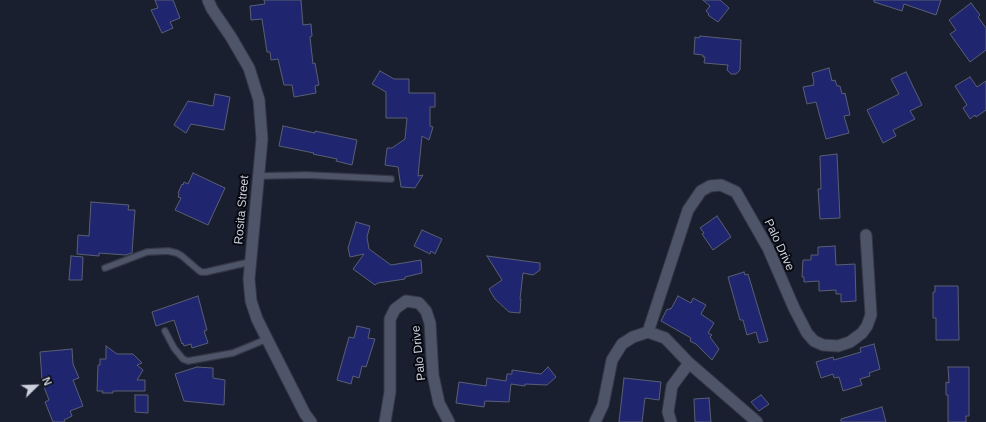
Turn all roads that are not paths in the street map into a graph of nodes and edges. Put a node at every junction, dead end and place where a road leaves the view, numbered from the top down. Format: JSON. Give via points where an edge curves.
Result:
{"nodes":[{"id":1,"x":208,"y":0,"type":"edge"},
{"id":2,"x":258,"y":176,"type":"junction"},
{"id":3,"x":391,"y":179,"type":"dead end"},
{"id":4,"x":866,"y":235,"type":"dead end"},
{"id":5,"x":250,"y":262,"type":"junction"},
{"id":6,"x":105,"y":268,"type":"dead end"},
{"id":7,"x":165,"y":331,"type":"dead end"},
{"id":8,"x":648,"y":332,"type":"junction"},
{"id":9,"x":267,"y":339,"type":"junction"},
{"id":10,"x":690,"y":363,"type":"junction"},
{"id":11,"x":311,"y":422,"type":"edge"},
{"id":12,"x":385,"y":422,"type":"edge"},
{"id":13,"x":449,"y":422,"type":"edge"},
{"id":14,"x":595,"y":422,"type":"edge"},
{"id":15,"x":671,"y":422,"type":"edge"},
{"id":16,"x":757,"y":422,"type":"edge"}],
"edges":[{"from":1,"to":2,"type":"street","name":"Rosita Street","via":[[249,68],[259,100],[262,139]]},
{"from":2,"to":3,"type":"lane","via":[[307,175]]},
{"from":2,"to":5,"type":"street","name":"Rosita Street"},
{"from":4,"to":8,"type":"street","name":"Palo Drive","via":[[871,315],[867,326],[850,342],[838,346],[823,345],[814,341],[807,333],[768,248],[736,192],[721,185],[710,186],[701,191],[688,210]]},
{"from":5,"to":6,"type":"lane","via":[[202,272],[182,256],[168,251],[147,252]]},
{"from":5,"to":9,"type":"street","name":"Rosita Street","via":[[251,301]]},
{"from":7,"to":9,"type":"lane","via":[[174,348],[188,361],[233,353]]},
{"from":8,"to":10,"type":"street","via":[[665,338]]},
{"from":8,"to":14,"type":"street","via":[[622,344],[612,360],[603,404]]},
{"from":9,"to":11,"type":"street","name":"Rosita Street","via":[[304,414]]},
{"from":10,"to":15,"type":"street","via":[[672,386],[668,412]]},
{"from":10,"to":16,"type":"street"},
{"from":12,"to":13,"type":"street","name":"Palo Drive","via":[[390,392],[390,319],[395,309],[406,301],[419,302],[426,311],[430,323],[433,375],[439,403]]}]}
